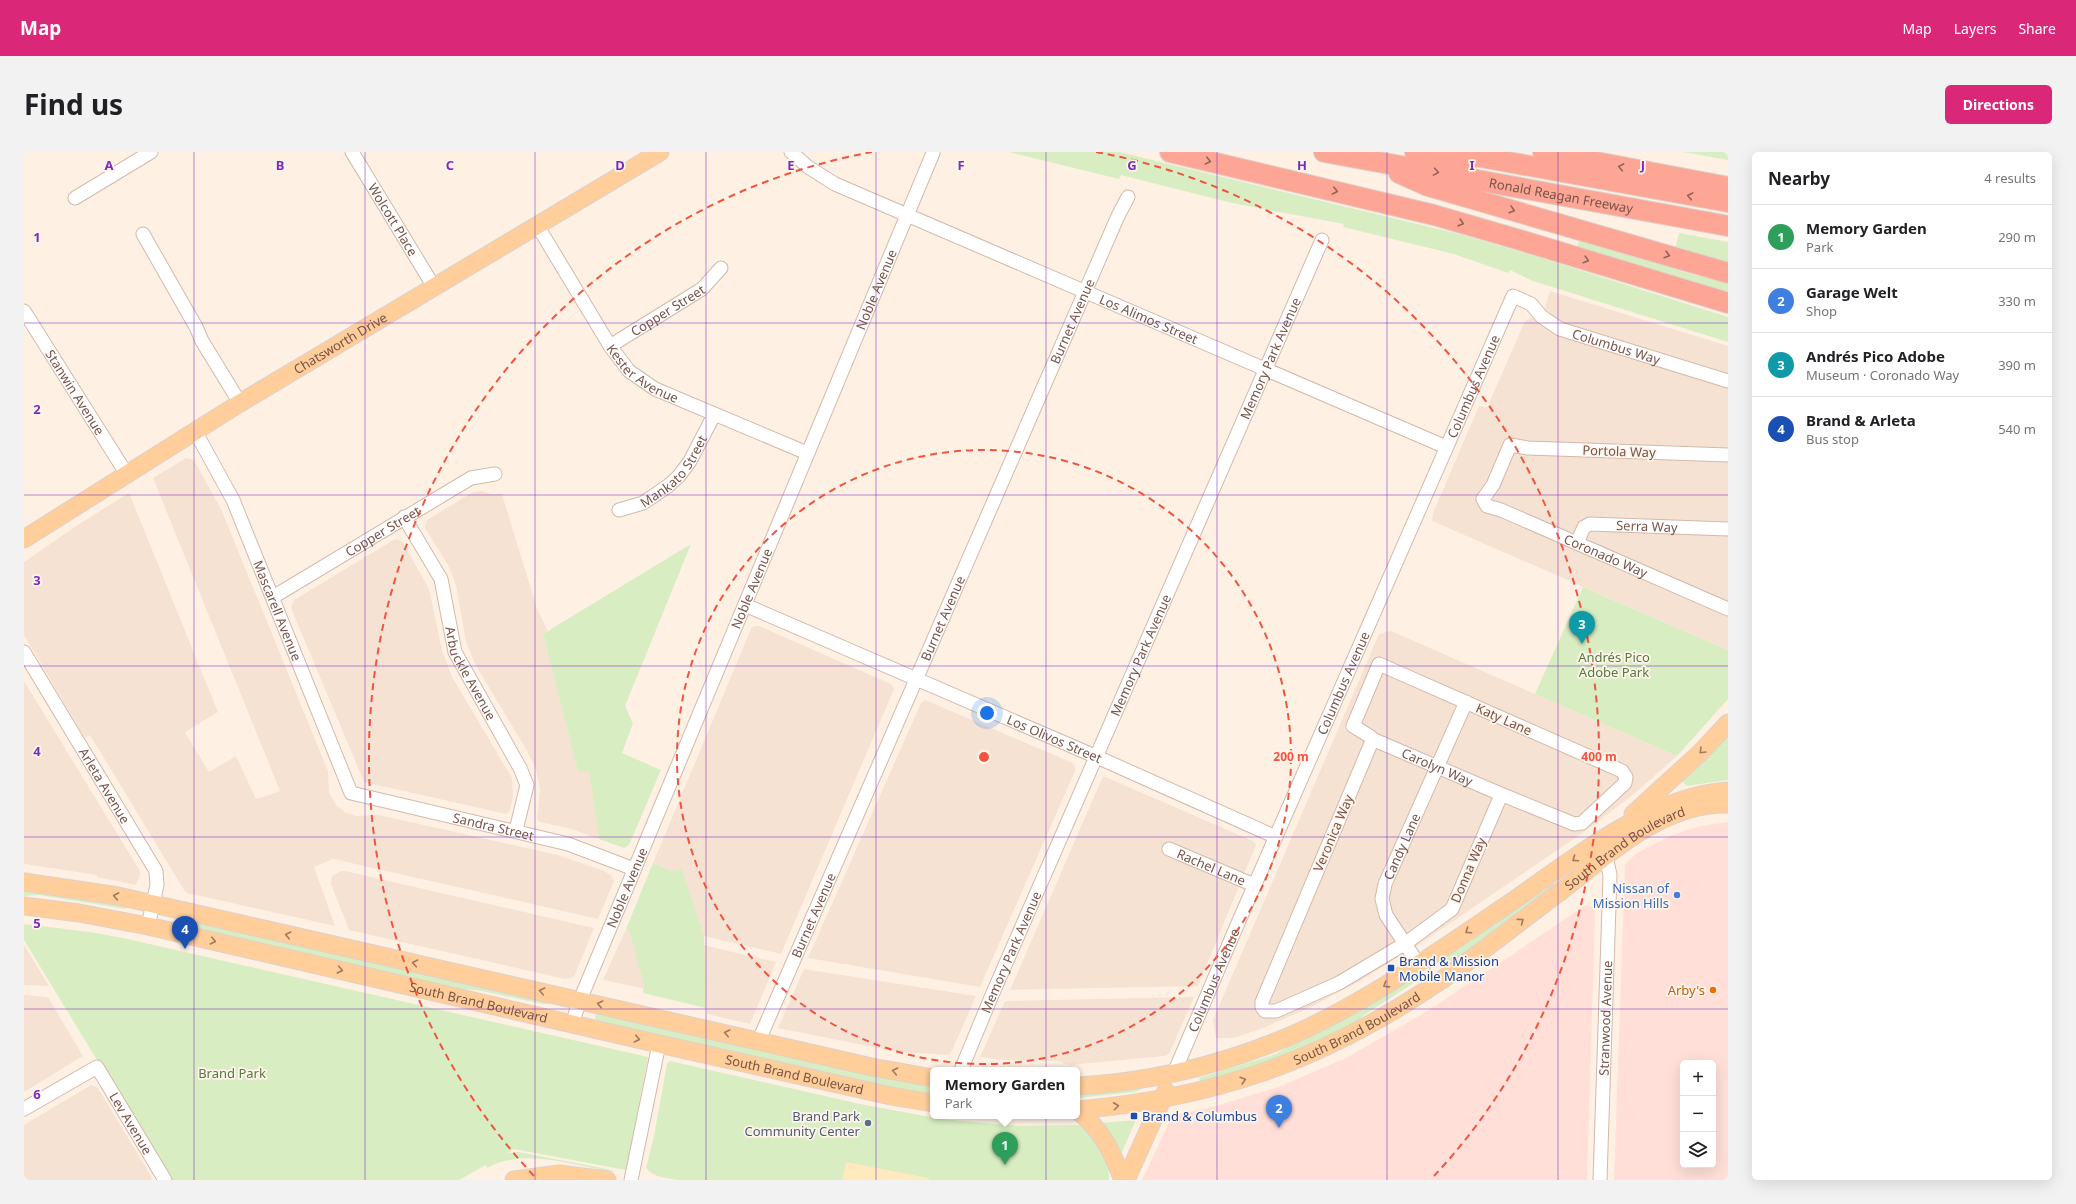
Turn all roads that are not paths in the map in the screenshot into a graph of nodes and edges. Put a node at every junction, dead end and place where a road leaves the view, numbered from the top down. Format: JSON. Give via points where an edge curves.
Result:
{"nodes":[{"id":1,"x":151,"y":152,"type":"edge"},
{"id":2,"x":352,"y":152,"type":"edge"},
{"id":3,"x":660,"y":152,"type":"edge"},
{"id":4,"x":791,"y":152,"type":"edge"},
{"id":5,"x":1170,"y":152,"type":"edge"},
{"id":6,"x":1324,"y":152,"type":"edge"},
{"id":7,"x":1415,"y":152,"type":"edge"},
{"id":8,"x":1453,"y":152,"type":"edge"},
{"id":9,"x":1543,"y":152,"type":"edge"},
{"id":10,"x":933,"y":153,"type":"dead end"},
{"id":11,"x":1370,"y":160,"type":"junction"},
{"id":12,"x":1728,"y":187,"type":"edge"},
{"id":13,"x":1128,"y":197,"type":"dead end"},
{"id":14,"x":75,"y":198,"type":"dead end"},
{"id":15,"x":1728,"y":202,"type":"edge"},
{"id":16,"x":1659,"y":213,"type":"junction"},
{"id":17,"x":907,"y":215,"type":"junction"},
{"id":18,"x":537,"y":225,"type":"junction"},
{"id":19,"x":1728,"y":226,"type":"edge"},
{"id":20,"x":143,"y":234,"type":"dead end"},
{"id":21,"x":1322,"y":240,"type":"dead end"},
{"id":22,"x":721,"y":268,"type":"dead end"},
{"id":23,"x":1728,"y":273,"type":"edge"},
{"id":24,"x":434,"y":287,"type":"junction"},
{"id":25,"x":1085,"y":293,"type":"junction"},
{"id":26,"x":1513,"y":296,"type":"joint"},
{"id":27,"x":1728,"y":303,"type":"edge"},
{"id":28,"x":24,"y":311,"type":"edge"},
{"id":29,"x":610,"y":346,"type":"junction"},
{"id":30,"x":1266,"y":369,"type":"junction"},
{"id":31,"x":1728,"y":381,"type":"edge"},
{"id":32,"x":240,"y":403,"type":"junction"},
{"id":33,"x":714,"y":414,"type":"junction"},
{"id":34,"x":195,"y":431,"type":"junction"},
{"id":35,"x":1446,"y":447,"type":"junction"},
{"id":36,"x":808,"y":452,"type":"junction"},
{"id":37,"x":1728,"y":455,"type":"edge"},
{"id":38,"x":126,"y":473,"type":"junction"},
{"id":39,"x":495,"y":474,"type":"dead end"},
{"id":40,"x":1484,"y":503,"type":"joint"},
{"id":41,"x":619,"y":510,"type":"dead end"},
{"id":42,"x":404,"y":517,"type":"junction"},
{"id":43,"x":1728,"y":529,"type":"edge"},
{"id":44,"x":24,"y":539,"type":"edge"},
{"id":45,"x":1577,"y":543,"type":"junction"},
{"id":46,"x":273,"y":597,"type":"junction"},
{"id":47,"x":745,"y":605,"type":"junction"},
{"id":48,"x":1728,"y":609,"type":"edge"},
{"id":49,"x":24,"y":652,"type":"edge"},
{"id":50,"x":916,"y":679,"type":"junction"},
{"id":51,"x":1466,"y":702,"type":"junction"},
{"id":52,"x":1728,"y":722,"type":"edge"},
{"id":53,"x":1372,"y":739,"type":"junction"},
{"id":54,"x":1097,"y":757,"type":"junction"},
{"id":55,"x":1438,"y":765,"type":"junction"},
{"id":56,"x":1728,"y":791,"type":"edge"},
{"id":57,"x":351,"y":793,"type":"joint"},
{"id":58,"x":1503,"y":795,"type":"junction"},
{"id":59,"x":1728,"y":804,"type":"edge"},
{"id":60,"x":516,"y":830,"type":"junction"},
{"id":61,"x":1276,"y":837,"type":"junction"},
{"id":62,"x":1608,"y":837,"type":"junction"},
{"id":63,"x":1169,"y":849,"type":"dead end"},
{"id":64,"x":1606,"y":857,"type":"junction"},
{"id":65,"x":634,"y":869,"type":"junction"},
{"id":66,"x":24,"y":882,"type":"edge"},
{"id":67,"x":1254,"y":885,"type":"junction"},
{"id":68,"x":154,"y":904,"type":"junction"},
{"id":69,"x":24,"y":906,"type":"edge"},
{"id":70,"x":148,"y":926,"type":"junction"},
{"id":71,"x":1406,"y":943,"type":"junction"},
{"id":72,"x":1419,"y":964,"type":"junction"},
{"id":73,"x":1433,"y":986,"type":"junction"},
{"id":74,"x":580,"y":1000,"type":"junction"},
{"id":75,"x":1265,"y":1011,"type":"joint"},
{"id":76,"x":572,"y":1024,"type":"junction"},
{"id":77,"x":758,"y":1040,"type":"junction"},
{"id":78,"x":658,"y":1044,"type":"junction"},
{"id":79,"x":962,"y":1067,"type":"edge"},
{"id":80,"x":1174,"y":1073,"type":"junction"},
{"id":81,"x":930,"y":1077,"type":"edge"},
{"id":82,"x":1080,"y":1086,"type":"edge"},
{"id":83,"x":1163,"y":1099,"type":"junction"},
{"id":84,"x":930,"y":1102,"type":"edge"},
{"id":85,"x":24,"y":1109,"type":"edge"},
{"id":86,"x":1080,"y":1110,"type":"edge"},
{"id":87,"x":1080,"y":1113,"type":"edge"},
{"id":88,"x":165,"y":1180,"type":"edge"},
{"id":89,"x":514,"y":1180,"type":"edge"},
{"id":90,"x":608,"y":1180,"type":"edge"},
{"id":91,"x":631,"y":1180,"type":"edge"},
{"id":92,"x":1125,"y":1180,"type":"edge"},
{"id":93,"x":1600,"y":1180,"type":"edge"}],
"edges":[{"from":1,"to":14,"type":"street"},
{"from":2,"to":24,"type":"street","name":"Wolcott Place"},
{"from":3,"to":18,"type":"main road","name":"Chatsworth Drive"},
{"from":4,"to":17,"type":"street","name":"Los Alimos Street","via":[[808,167],[835,184]]},
{"from":5,"to":27,"type":"highway","one_way":true,"via":[[1434,216]]},
{"from":6,"to":11,"type":"highway","name":"Ronald Reagan Freeway"},
{"from":7,"to":16,"type":"highway","via":[[1633,193]]},
{"from":15,"to":8,"type":"highway","one_way":true},
{"from":12,"to":9,"type":"highway","one_way":true},
{"from":10,"to":17,"type":"street","name":"Noble Avenue"},
{"from":11,"to":16,"type":"highway","name":"Ronald Reagan Freeway","one_way":true},
{"from":11,"to":23,"type":"highway","one_way":true,"via":[[1428,186]]},
{"from":13,"to":25,"type":"street","name":"Burnet Avenue"},
{"from":16,"to":19,"type":"highway","name":"Ronald Reagan Freeway"},
{"from":17,"to":25,"type":"street","name":"Los Alimos Street"},
{"from":17,"to":36,"type":"street","name":"Noble Avenue"},
{"from":18,"to":24,"type":"main road","name":"Chatsworth Drive"},
{"from":18,"to":29,"type":"street","name":"Kester Avenue"},
{"from":20,"to":32,"type":"street","via":[[202,341]]},
{"from":21,"to":30,"type":"street","name":"Memory Park Avenue"},
{"from":22,"to":29,"type":"street","name":"Copper Street","via":[[702,289]]},
{"from":24,"to":32,"type":"main road","name":"Chatsworth Drive"},
{"from":25,"to":30,"type":"street","name":"Los Alimos Street"},
{"from":25,"to":50,"type":"street","name":"Burnet Avenue"},
{"from":26,"to":31,"type":"street","name":"Columbus Way","via":[[1531,304],[1542,317],[1560,329]]},
{"from":26,"to":35,"type":"street","name":"Columbus Avenue"},
{"from":28,"to":38,"type":"street","name":"Stanwin Avenue"},
{"from":29,"to":33,"type":"street","name":"Kester Avenue","via":[[629,370],[656,389]]},
{"from":30,"to":35,"type":"street","name":"Los Alimos Street"},
{"from":30,"to":54,"type":"street","name":"Memory Park Avenue"},
{"from":32,"to":34,"type":"main road","name":"Chatsworth Drive"},
{"from":33,"to":36,"type":"street","name":"Kester Avenue"},
{"from":33,"to":41,"type":"street","name":"Mankato Street","via":[[690,461],[679,476],[643,503]]},
{"from":34,"to":38,"type":"main road","name":"Chatsworth Drive"},
{"from":34,"to":46,"type":"street","name":"Mascarell Avenue","via":[[233,500]]},
{"from":35,"to":61,"type":"street","name":"Columbus Avenue"},
{"from":36,"to":47,"type":"street","name":"Noble Avenue"},
{"from":37,"to":40,"type":"street","name":"Portola Way","via":[[1528,448],[1510,445],[1493,485],[1485,495]]},
{"from":38,"to":44,"type":"main road","name":"Chatsworth Drive"},
{"from":39,"to":42,"type":"street","name":"Copper Street","via":[[471,478]]},
{"from":40,"to":45,"type":"street","name":"Coronado Way"},
{"from":42,"to":46,"type":"street","name":"Copper Street"},
{"from":42,"to":60,"type":"street","name":"Arbuckle Avenue","via":[[441,579],[454,652],[520,768],[527,785]]},
{"from":43,"to":45,"type":"street","name":"Serra Way","via":[[1590,524],[1584,527]]},
{"from":45,"to":48,"type":"street","name":"Coronado Way"},
{"from":46,"to":57,"type":"street","name":"Mascarell Avenue"},
{"from":47,"to":50,"type":"street","name":"Los Olivos Street"},
{"from":47,"to":65,"type":"street","name":"Noble Avenue"},
{"from":49,"to":68,"type":"street","name":"Arleta Avenue","via":[[156,871],[158,878]]},
{"from":50,"to":54,"type":"street","name":"Los Olivos Street"},
{"from":50,"to":77,"type":"street","name":"Burnet Avenue"},
{"from":51,"to":53,"type":"street","name":"Katy Lane","via":[[1378,664],[1353,726]]},
{"from":51,"to":55,"type":"street","name":"Candy Lane"},
{"from":51,"to":58,"type":"street","name":"Katy Lane","via":[[1622,771],[1626,777],[1625,783],[1582,823],[1574,824]]},
{"from":52,"to":62,"type":"main road","one_way":true,"via":[[1674,778]]},
{"from":53,"to":55,"type":"street","name":"Carolyn Way"},
{"from":53,"to":75,"type":"street","name":"Veronica Way","via":[[1262,1002]]},
{"from":54,"to":61,"type":"street","name":"Los Olivos Street"},
{"from":54,"to":79,"type":"street","name":"Memory Park Avenue"},
{"from":55,"to":58,"type":"street","name":"Carolyn Way"},
{"from":55,"to":71,"type":"street","name":"Candy Lane","via":[[1385,884],[1382,899],[1386,915]]},
{"from":56,"to":62,"type":"main road","name":"South Brand Boulevard","via":[[1688,797],[1663,806]]},
{"from":57,"to":60,"type":"street","name":"Sandra Street"},
{"from":58,"to":71,"type":"street","name":"Donna Way","via":[[1452,909]]},
{"from":59,"to":64,"type":"main road","name":"South Brand Boulevard","via":[[1672,815],[1643,830]]},
{"from":60,"to":65,"type":"street","name":"Sandra Street","via":[[568,844]]},
{"from":61,"to":67,"type":"street","name":"Columbus Avenue"},
{"from":62,"to":72,"type":"main road","name":"South Brand Boulevard","one_way":true},
{"from":63,"to":67,"type":"street","name":"Rachel Lane"},
{"from":73,"to":64,"type":"main road","name":"South Brand Boulevard","one_way":true},
{"from":64,"to":93,"type":"street","name":"Stranwood Avenue","via":[[1610,875]]},
{"from":65,"to":74,"type":"street","name":"Noble Avenue"},
{"from":68,"to":66,"type":"main road","name":"South Brand Boulevard","one_way":true,"via":[[89,890]]},
{"from":67,"to":80,"type":"street","name":"Columbus Avenue"},
{"from":68,"to":70,"type":"street","name":"Arleta Avenue"},
{"from":74,"to":68,"type":"main road","name":"South Brand Boulevard","one_way":true},
{"from":69,"to":70,"type":"main road","name":"South Brand Boulevard"},
{"from":70,"to":76,"type":"main road","name":"South Brand Boulevard","one_way":true},
{"from":71,"to":72,"type":"street","name":"Candy Lane"},
{"from":71,"to":75,"type":"street","name":"Donna Way","via":[[1339,983],[1276,1011]]},
{"from":72,"to":73,"type":"street","name":"Candy Lane"},
{"from":72,"to":80,"type":"main road","name":"South Brand Boulevard","one_way":true,"via":[[1373,993],[1299,1032],[1244,1054]]},
{"from":83,"to":73,"type":"main road","name":"South Brand Boulevard","one_way":true,"via":[[1246,1079],[1311,1055]]},
{"from":74,"to":76,"type":"street","name":"Noble Avenue"},
{"from":77,"to":74,"type":"main road","name":"South Brand Boulevard","one_way":true},
{"from":76,"to":78,"type":"main road","name":"South Brand Boulevard","one_way":true},
{"from":81,"to":77,"type":"main road","name":"South Brand Boulevard","one_way":true,"via":[[872,1067]]},
{"from":78,"to":84,"type":"main road","name":"South Brand Boulevard"},
{"from":78,"to":91,"type":"street"},
{"from":80,"to":82,"type":"main road","name":"South Brand Boulevard"},
{"from":80,"to":83,"type":"main road","name":"Columbus Avenue"},
{"from":86,"to":83,"type":"main road","name":"South Brand Boulevard","one_way":true},
{"from":83,"to":92,"type":"main road","name":"Columbus Avenue"},
{"from":85,"to":88,"type":"street","name":"Lev Avenue","via":[[97,1067]]},
{"from":87,"to":92,"type":"main road","via":[[1102,1134]]},
{"from":89,"to":90,"type":"main road","via":[[559,1174]]}]}
